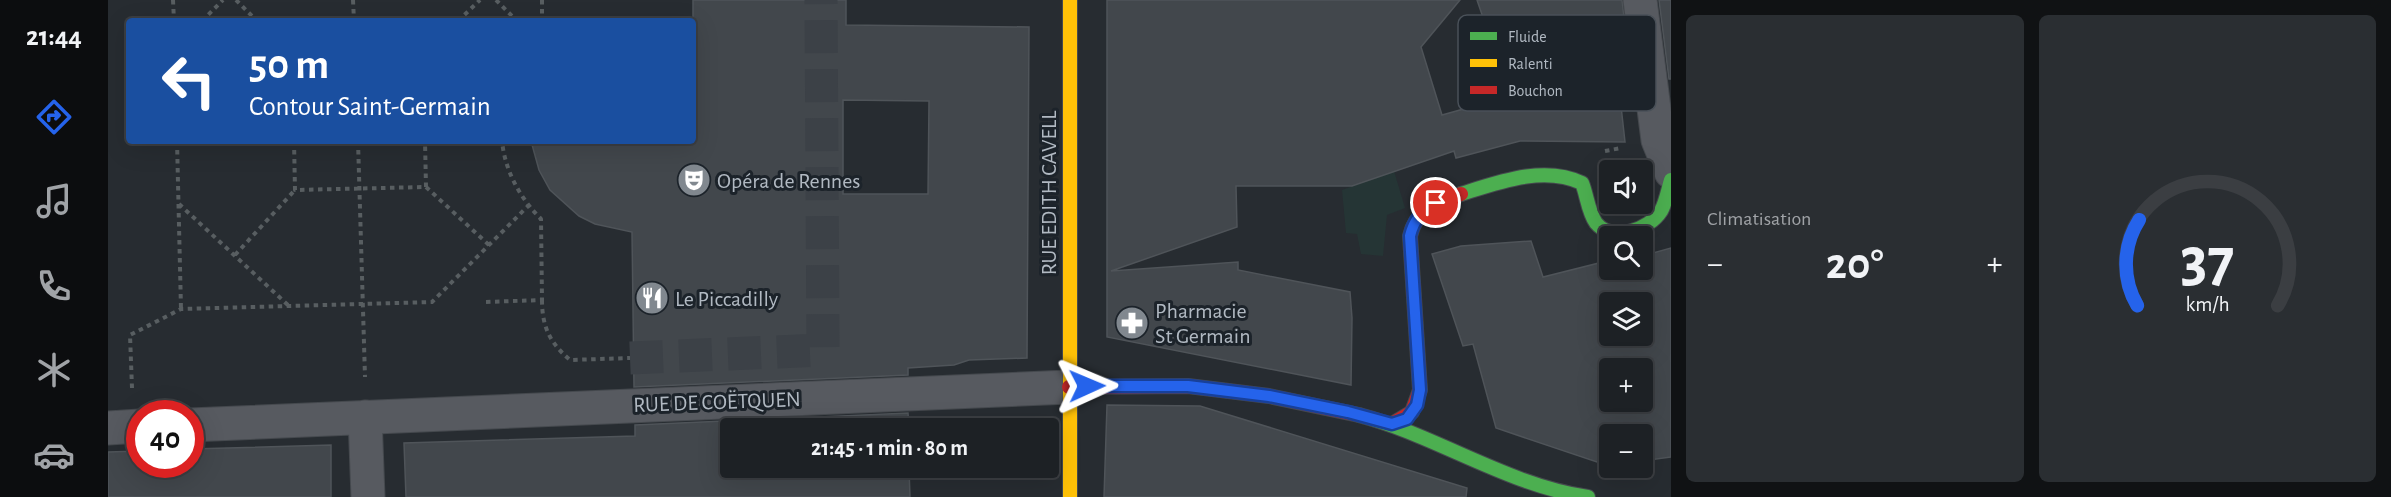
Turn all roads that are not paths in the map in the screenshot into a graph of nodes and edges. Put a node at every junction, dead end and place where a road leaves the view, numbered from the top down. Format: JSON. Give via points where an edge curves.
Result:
{"nodes":[{"id":1,"x":1070,"y":0,"type":"edge"},
{"id":2,"x":1640,"y":0,"type":"edge"},
{"id":3,"x":1642,"y":15,"type":"edge"},
{"id":4,"x":1654,"y":111,"type":"edge"},
{"id":5,"x":1671,"y":172,"type":"edge"},
{"id":6,"x":1671,"y":180,"type":"edge"},
{"id":7,"x":1069,"y":387,"type":"junction"},
{"id":8,"x":365,"y":417,"type":"junction"},
{"id":9,"x":204,"y":423,"type":"edge"},
{"id":10,"x":1392,"y":424,"type":"junction"},
{"id":11,"x":368,"y":497,"type":"edge"},
{"id":12,"x":1070,"y":497,"type":"edge"},
{"id":13,"x":1588,"y":497,"type":"edge"}],
"edges":[{"from":1,"to":7,"type":"street","name":"RUE EDITH CAVELL"},
{"from":2,"to":3,"type":"street"},
{"from":4,"to":5,"type":"street","via":[[1659,146]]},
{"from":6,"to":10,"type":"street","via":[[1661,212],[1641,229],[1618,233],[1595,222],[1582,183],[1569,177],[1521,178],[1436,203],[1421,213],[1413,222],[1410,236],[1420,390],[1417,405],[1407,419]]},
{"from":7,"to":8,"type":"street","name":"RUE DE COËTQUEN"},
{"from":7,"to":10,"type":"street","via":[[1188,386],[1269,396]]},
{"from":7,"to":12,"type":"street","name":"RUE EDITH CAVELL"},
{"from":8,"to":9,"type":"street","name":"RUE DE COËTQUEN"},
{"from":8,"to":11,"type":"street"},
{"from":10,"to":13,"type":"street","via":[[1524,481]]}]}
